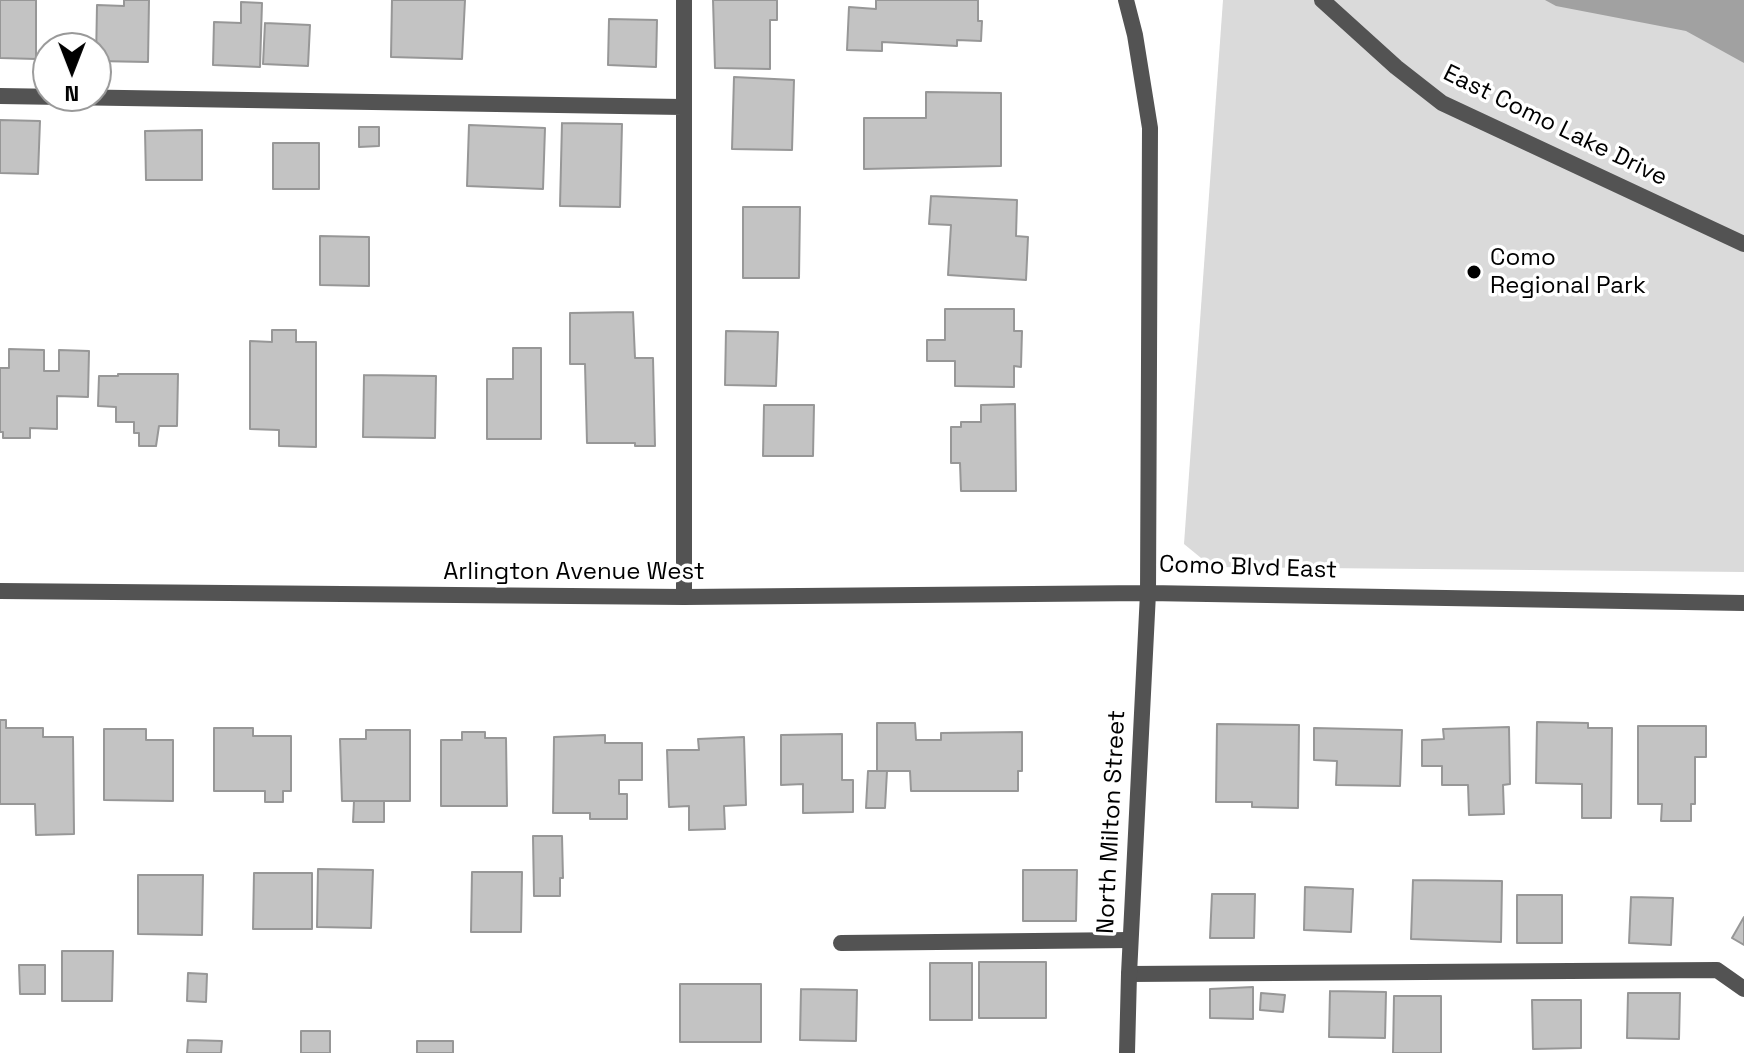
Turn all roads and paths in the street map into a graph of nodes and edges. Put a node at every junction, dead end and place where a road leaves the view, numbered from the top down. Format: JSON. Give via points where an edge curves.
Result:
{"nodes":[{"id":1,"x":684,"y":0,"type":"edge"},
{"id":2,"x":1126,"y":0,"type":"edge"},
{"id":3,"x":1322,"y":0,"type":"edge"},
{"id":4,"x":0,"y":96,"type":"edge"},
{"id":5,"x":682,"y":107,"type":"junction"},
{"id":6,"x":1744,"y":244,"type":"edge"},
{"id":7,"x":0,"y":591,"type":"edge"},
{"id":8,"x":1148,"y":593,"type":"junction"},
{"id":9,"x":684,"y":597,"type":"junction"},
{"id":10,"x":1744,"y":603,"type":"edge"},
{"id":11,"x":1130,"y":940,"type":"junction"},
{"id":12,"x":841,"y":943,"type":"dead end"},
{"id":13,"x":1129,"y":974,"type":"junction"},
{"id":14,"x":1744,"y":989,"type":"edge"},
{"id":15,"x":1127,"y":1053,"type":"edge"}],
"edges":[{"from":1,"to":5,"type":"street"},
{"from":2,"to":8,"type":"street","name":"Como Blvd East","via":[[1150,128]]},
{"from":3,"to":6,"type":"street","name":"East Como Lake Drive","via":[[1442,103]]},
{"from":4,"to":5,"type":"street"},
{"from":5,"to":9,"type":"street"},
{"from":7,"to":9,"type":"street","name":"Arlington Avenue West"},
{"from":8,"to":9,"type":"street","name":"Arlington Avenue West"},
{"from":8,"to":10,"type":"street","name":"Como Blvd East"},
{"from":8,"to":11,"type":"street","name":"North Milton Street"},
{"from":11,"to":12,"type":"street"},
{"from":11,"to":13,"type":"street","name":"North Milton Street"},
{"from":13,"to":14,"type":"street","via":[[1717,970]]},
{"from":13,"to":15,"type":"street","name":"North Milton Street"}]}
